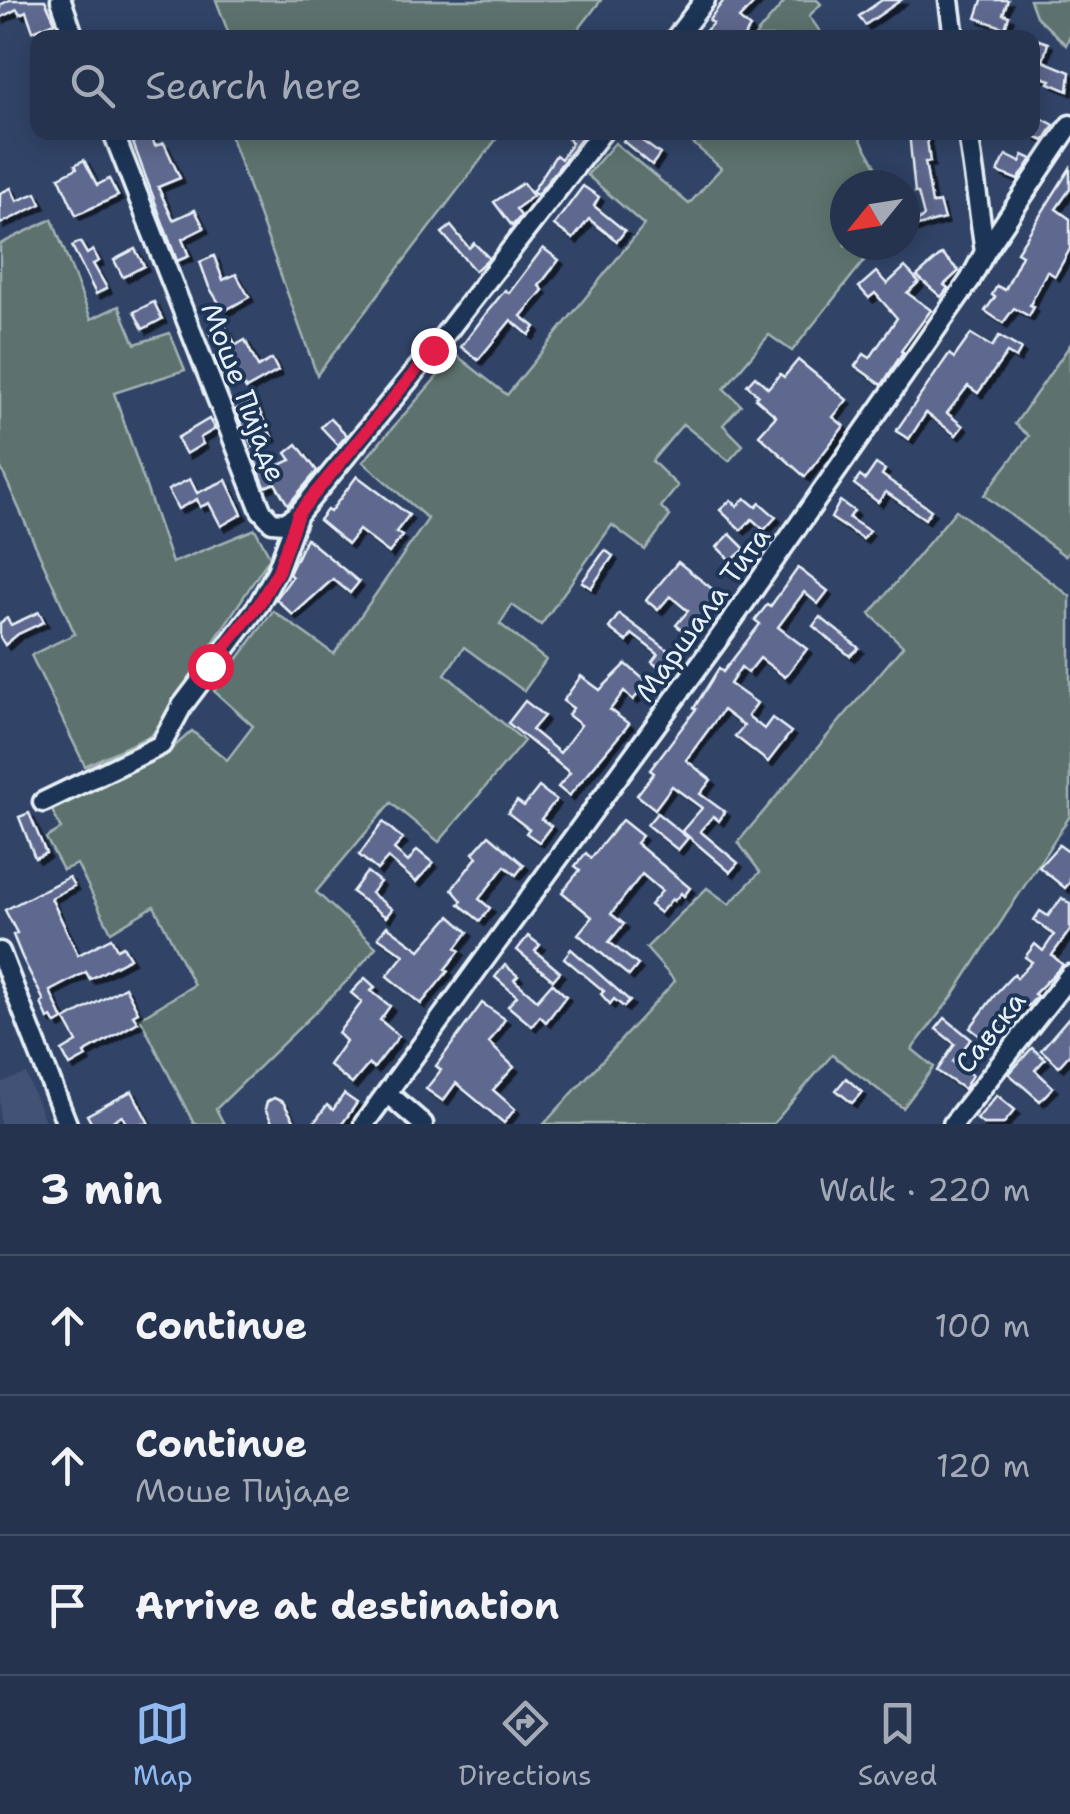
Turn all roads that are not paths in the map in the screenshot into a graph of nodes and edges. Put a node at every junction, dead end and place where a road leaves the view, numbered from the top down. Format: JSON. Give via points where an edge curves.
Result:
{"nodes":[{"id":1,"x":61,"y":0,"type":"edge"},
{"id":2,"x":706,"y":0,"type":"edge"},
{"id":3,"x":949,"y":0,"type":"edge"},
{"id":4,"x":71,"y":30,"type":"edge"},
{"id":5,"x":682,"y":30,"type":"edge"},
{"id":6,"x":953,"y":30,"type":"edge"},
{"id":7,"x":1070,"y":125,"type":"edge"},
{"id":8,"x":116,"y":140,"type":"edge"},
{"id":9,"x":596,"y":140,"type":"edge"},
{"id":10,"x":969,"y":140,"type":"edge"},
{"id":11,"x":985,"y":252,"type":"junction"},
{"id":12,"x":298,"y":514,"type":"junction"},
{"id":13,"x":44,"y":802,"type":"dead end"},
{"id":14,"x":0,"y":952,"type":"edge"},
{"id":15,"x":1070,"y":975,"type":"edge"},
{"id":16,"x":387,"y":1093,"type":"junction"},
{"id":17,"x":67,"y":1124,"type":"edge"},
{"id":18,"x":364,"y":1124,"type":"edge"},
{"id":19,"x":423,"y":1124,"type":"edge"},
{"id":20,"x":953,"y":1124,"type":"edge"}],
"edges":[{"from":1,"to":4,"type":"street"},
{"from":2,"to":5,"type":"street"},
{"from":3,"to":6,"type":"street"},
{"from":7,"to":11,"type":"street","name":"Маршала Тита"},
{"from":8,"to":12,"type":"street","name":"Моше Пијаде","via":[[262,510],[272,522]]},
{"from":9,"to":12,"type":"street","name":"Моше Пијаде"},
{"from":10,"to":11,"type":"street"},
{"from":11,"to":16,"type":"street","name":"Маршала Тита","via":[[725,630]]},
{"from":12,"to":13,"type":"street","via":[[259,604],[182,706],[161,745]]},
{"from":14,"to":17,"type":"street"},
{"from":15,"to":20,"type":"street","name":"Савска"},
{"from":16,"to":18,"type":"street","name":"Маршала Тита"},
{"from":16,"to":19,"type":"street"}]}
